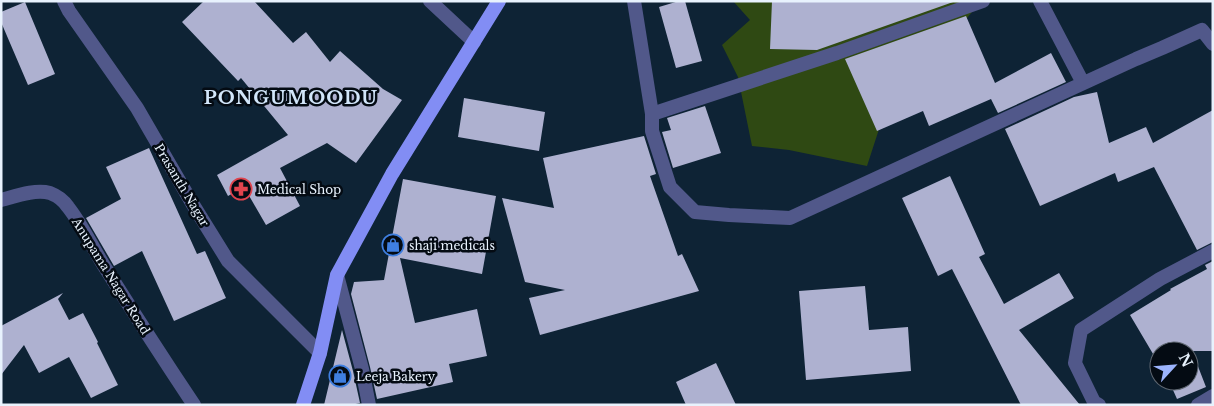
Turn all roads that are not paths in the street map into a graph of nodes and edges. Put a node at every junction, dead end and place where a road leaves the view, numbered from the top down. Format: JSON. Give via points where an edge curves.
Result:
{"nodes":[{"id":1,"x":64,"y":1,"type":"edge"},
{"id":2,"x":430,"y":1,"type":"edge"},
{"id":3,"x":499,"y":1,"type":"edge"},
{"id":4,"x":634,"y":1,"type":"edge"},
{"id":5,"x":983,"y":1,"type":"edge"},
{"id":6,"x":1040,"y":1,"type":"edge"},
{"id":7,"x":1207,"y":27,"type":"edge"},
{"id":8,"x":474,"y":42,"type":"junction"},
{"id":9,"x":1213,"y":44,"type":"edge"},
{"id":10,"x":1083,"y":83,"type":"junction"},
{"id":11,"x":652,"y":114,"type":"junction"},
{"id":12,"x":1,"y":200,"type":"edge"},
{"id":13,"x":1213,"y":251,"type":"edge"},
{"id":14,"x":337,"y":275,"type":"junction"},
{"id":15,"x":320,"y":353,"type":"junction"},
{"id":16,"x":1213,"y":396,"type":"edge"},
{"id":17,"x":194,"y":405,"type":"edge"},
{"id":18,"x":303,"y":405,"type":"edge"},
{"id":19,"x":369,"y":405,"type":"edge"},
{"id":20,"x":1100,"y":405,"type":"edge"},
{"id":21,"x":1198,"y":405,"type":"edge"}],
"edges":[{"from":1,"to":15,"type":"street","name":"Prasanth Nagar","via":[[137,108],[228,261]]},
{"from":2,"to":8,"type":"street"},
{"from":3,"to":8,"type":"main road"},
{"from":4,"to":11,"type":"street"},
{"from":5,"to":11,"type":"street"},
{"from":6,"to":10,"type":"street"},
{"from":7,"to":9,"type":"street"},
{"from":7,"to":10,"type":"street"},
{"from":8,"to":14,"type":"main road","via":[[392,174]]},
{"from":10,"to":11,"type":"street","via":[[790,218],[695,212],[670,187],[652,131]]},
{"from":12,"to":17,"type":"street","name":"Anupama Nagar Road","via":[[38,192],[50,193],[61,199]]},
{"from":13,"to":20,"type":"street","via":[[1160,279],[1082,330],[1075,363],[1094,402]]},
{"from":14,"to":15,"type":"main road"},
{"from":14,"to":19,"type":"street"},
{"from":15,"to":18,"type":"main road"},
{"from":16,"to":21,"type":"street"}]}
